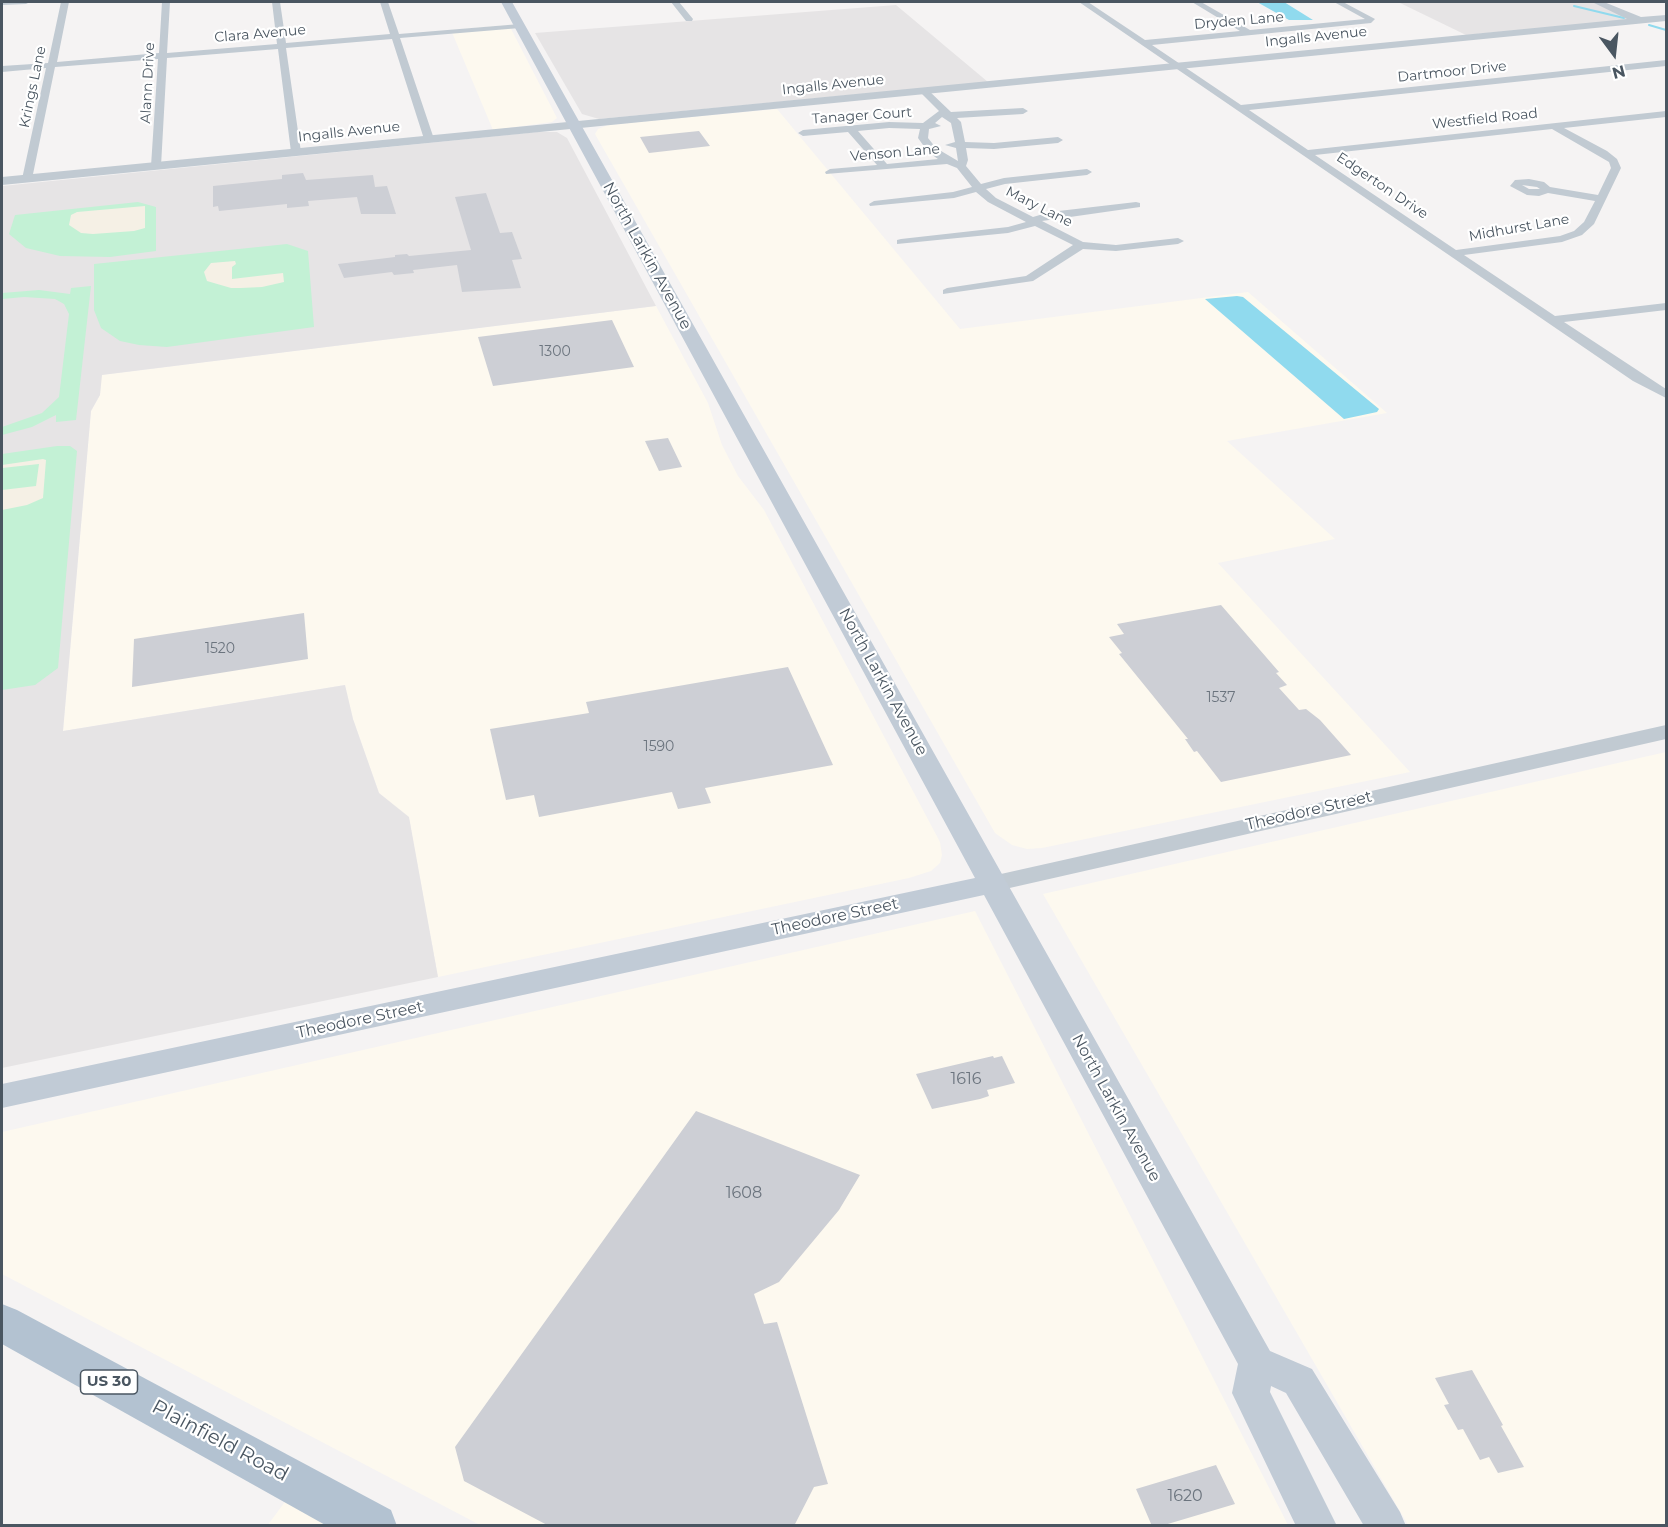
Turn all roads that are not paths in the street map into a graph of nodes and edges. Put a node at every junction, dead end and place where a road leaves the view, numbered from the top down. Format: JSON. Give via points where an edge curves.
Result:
{"nodes":[{"id":1,"x":26,"y":2,"type":"edge"},
{"id":2,"x":64,"y":2,"type":"edge"},
{"id":3,"x":166,"y":2,"type":"edge"},
{"id":4,"x":276,"y":2,"type":"edge"},
{"id":5,"x":384,"y":2,"type":"edge"},
{"id":6,"x":506,"y":2,"type":"edge"},
{"id":7,"x":675,"y":2,"type":"edge"},
{"id":8,"x":1083,"y":2,"type":"edge"},
{"id":9,"x":1196,"y":2,"type":"edge"},
{"id":10,"x":1338,"y":2,"type":"edge"},
{"id":11,"x":1598,"y":2,"type":"edge"},
{"id":12,"x":2,"y":3,"type":"edge"},
{"id":13,"x":1666,"y":18,"type":"edge"},
{"id":14,"x":689,"y":19,"type":"dead end"},
{"id":15,"x":1640,"y":20,"type":"junction"},
{"id":16,"x":520,"y":26,"type":"junction"},
{"id":17,"x":1249,"y":33,"type":"junction"},
{"id":18,"x":396,"y":36,"type":"junction"},
{"id":19,"x":1145,"y":43,"type":"junction"},
{"id":20,"x":280,"y":46,"type":"junction"},
{"id":21,"x":163,"y":55,"type":"junction"},
{"id":22,"x":1666,"y":63,"type":"edge"},
{"id":23,"x":52,"y":64,"type":"junction"},
{"id":24,"x":1178,"y":66,"type":"junction"},
{"id":25,"x":2,"y":69,"type":"edge"},
{"id":26,"x":924,"y":91,"type":"junction"},
{"id":27,"x":1240,"y":108,"type":"junction"},
{"id":28,"x":1023,"y":111,"type":"dead end"},
{"id":29,"x":945,"y":114,"type":"junction"},
{"id":30,"x":1666,"y":114,"type":"edge"},
{"id":31,"x":574,"y":125,"type":"junction"},
{"id":32,"x":1552,"y":125,"type":"junction"},
{"id":33,"x":925,"y":126,"type":"junction"},
{"id":34,"x":958,"y":128,"type":"junction"},
{"id":35,"x":851,"y":129,"type":"junction"},
{"id":36,"x":803,"y":133,"type":"dead end"},
{"id":37,"x":429,"y":139,"type":"junction"},
{"id":38,"x":1058,"y":140,"type":"dead end"},
{"id":39,"x":927,"y":144,"type":"junction"},
{"id":40,"x":960,"y":145,"type":"junction"},
{"id":41,"x":296,"y":152,"type":"junction"},
{"id":42,"x":1306,"y":153,"type":"junction"},
{"id":43,"x":948,"y":161,"type":"junction"},
{"id":44,"x":962,"y":164,"type":"junction"},
{"id":45,"x":156,"y":166,"type":"junction"},
{"id":46,"x":885,"y":167,"type":"junction"},
{"id":47,"x":830,"y":172,"type":"dead end"},
{"id":48,"x":1087,"y":172,"type":"dead end"},
{"id":49,"x":27,"y":179,"type":"junction"},
{"id":50,"x":2,"y":182,"type":"edge"},
{"id":51,"x":979,"y":189,"type":"junction"},
{"id":52,"x":1547,"y":190,"type":"dead end"},
{"id":53,"x":1601,"y":200,"type":"junction"},
{"id":54,"x":874,"y":204,"type":"dead end"},
{"id":55,"x":1136,"y":205,"type":"dead end"},
{"id":56,"x":1033,"y":222,"type":"junction"},
{"id":57,"x":1178,"y":241,"type":"dead end"},
{"id":58,"x":901,"y":242,"type":"dead end"},
{"id":59,"x":1081,"y":245,"type":"junction"},
{"id":60,"x":1455,"y":254,"type":"junction"},
{"id":61,"x":947,"y":292,"type":"dead end"},
{"id":62,"x":1666,"y":306,"type":"edge"},
{"id":63,"x":1554,"y":320,"type":"junction"},
{"id":64,"x":1666,"y":394,"type":"edge"},
{"id":65,"x":1666,"y":732,"type":"edge"},
{"id":66,"x":992,"y":884,"type":"junction"},
{"id":67,"x":2,"y":1096,"type":"edge"},
{"id":68,"x":2,"y":1323,"type":"edge"},
{"id":69,"x":1257,"y":1363,"type":"junction"},
{"id":70,"x":375,"y":1526,"type":"edge"},
{"id":71,"x":1317,"y":1526,"type":"edge"},
{"id":72,"x":1386,"y":1526,"type":"edge"}],
"edges":[{"from":1,"to":12,"type":"street"},
{"from":2,"to":23,"type":"street","name":"Krings Lane"},
{"from":3,"to":21,"type":"street","name":"Alann Drive"},
{"from":4,"to":20,"type":"street"},
{"from":5,"to":18,"type":"street"},
{"from":6,"to":16,"type":"main road","name":"North Larkin Avenue"},
{"from":7,"to":14,"type":"street"},
{"from":8,"to":19,"type":"street","name":"Edgerton Drive"},
{"from":9,"to":17,"type":"street"},
{"from":10,"to":17,"type":"street","name":"Dryden Lane","via":[[1371,21]]},
{"from":11,"to":15,"type":"street"},
{"from":13,"to":15,"type":"street","name":"Ingalls Avenue"},
{"from":15,"to":24,"type":"street","name":"Ingalls Avenue"},
{"from":16,"to":18,"type":"street","name":"Clara Avenue"},
{"from":16,"to":31,"type":"main road","name":"North Larkin Avenue"},
{"from":17,"to":19,"type":"street","name":"Dryden Lane"},
{"from":18,"to":20,"type":"street","name":"Clara Avenue"},
{"from":18,"to":37,"type":"street"},
{"from":19,"to":24,"type":"street","name":"Edgerton Drive"},
{"from":20,"to":21,"type":"street","name":"Clara Avenue"},
{"from":20,"to":41,"type":"street"},
{"from":21,"to":23,"type":"street","name":"Clara Avenue"},
{"from":21,"to":45,"type":"street","name":"Alann Drive"},
{"from":22,"to":27,"type":"street","name":"Dartmoor Drive"},
{"from":23,"to":25,"type":"street","name":"Clara Avenue"},
{"from":23,"to":49,"type":"street","name":"Krings Lane"},
{"from":24,"to":26,"type":"street","name":"Ingalls Avenue"},
{"from":24,"to":27,"type":"street","name":"Edgerton Drive"},
{"from":26,"to":29,"type":"street","name":"Mary Lane"},
{"from":26,"to":31,"type":"street","name":"Ingalls Avenue"},
{"from":27,"to":42,"type":"street","name":"Edgerton Drive"},
{"from":28,"to":29,"type":"street","via":[[981,116]]},
{"from":29,"to":33,"type":"street"},
{"from":29,"to":34,"type":"street","name":"Mary Lane"},
{"from":30,"to":32,"type":"street","name":"Westfield Road"},
{"from":31,"to":37,"type":"street","name":"Ingalls Avenue"},
{"from":31,"to":66,"type":"main road","name":"North Larkin Avenue"},
{"from":32,"to":42,"type":"street","name":"Westfield Road"},
{"from":32,"to":53,"type":"street","name":"Midhurst Lane","via":[[1613,161],[1616,168]]},
{"from":33,"to":34,"type":"street","name":"Tanager Court"},
{"from":33,"to":35,"type":"street","name":"Tanager Court"},
{"from":33,"to":39,"type":"street","via":[[923,138]]},
{"from":34,"to":40,"type":"street","name":"Mary Lane"},
{"from":35,"to":36,"type":"street","name":"Tanager Court"},
{"from":35,"to":46,"type":"street"},
{"from":37,"to":41,"type":"street","name":"Ingalls Avenue"},
{"from":38,"to":40,"type":"street"},
{"from":39,"to":40,"type":"street"},
{"from":39,"to":43,"type":"street"},
{"from":40,"to":44,"type":"street","name":"Mary Lane"},
{"from":41,"to":45,"type":"street","name":"Ingalls Avenue"},
{"from":42,"to":60,"type":"street","name":"Edgerton Drive"},
{"from":43,"to":44,"type":"street","name":"Venson Lane"},
{"from":43,"to":46,"type":"street","name":"Venson Lane"},
{"from":44,"to":51,"type":"street","name":"Mary Lane"},
{"from":45,"to":49,"type":"street","name":"Ingalls Avenue"},
{"from":46,"to":47,"type":"street","name":"Venson Lane"},
{"from":48,"to":51,"type":"street","via":[[1004,181]]},
{"from":49,"to":50,"type":"street","name":"Ingalls Avenue"},
{"from":51,"to":54,"type":"street"},
{"from":51,"to":56,"type":"street","name":"Mary Lane"},
{"from":52,"to":53,"type":"street"},
{"from":53,"to":60,"type":"street","name":"Midhurst Lane","via":[[1589,224],[1578,233]]},
{"from":55,"to":56,"type":"street","via":[[1050,215]]},
{"from":56,"to":58,"type":"street","via":[[1008,230]]},
{"from":56,"to":59,"type":"street","name":"Mary Lane"},
{"from":57,"to":59,"type":"street","via":[[1116,248]]},
{"from":59,"to":61,"type":"street","via":[[1029,279]]},
{"from":60,"to":63,"type":"street","name":"Edgerton Drive"},
{"from":62,"to":63,"type":"street"},
{"from":63,"to":64,"type":"street","name":"Edgerton Drive"},
{"from":65,"to":66,"type":"street","name":"Theodore Street"},
{"from":66,"to":67,"type":"main road","name":"Theodore Street"},
{"from":66,"to":69,"type":"main road","name":"North Larkin Avenue"},
{"from":68,"to":70,"type":"main road","name":"Plainfield Road","number":"US 30"},
{"from":69,"to":71,"type":"main road","via":[[1251,1393]]},
{"from":69,"to":72,"type":"main road","via":[[1299,1381]]}]}
